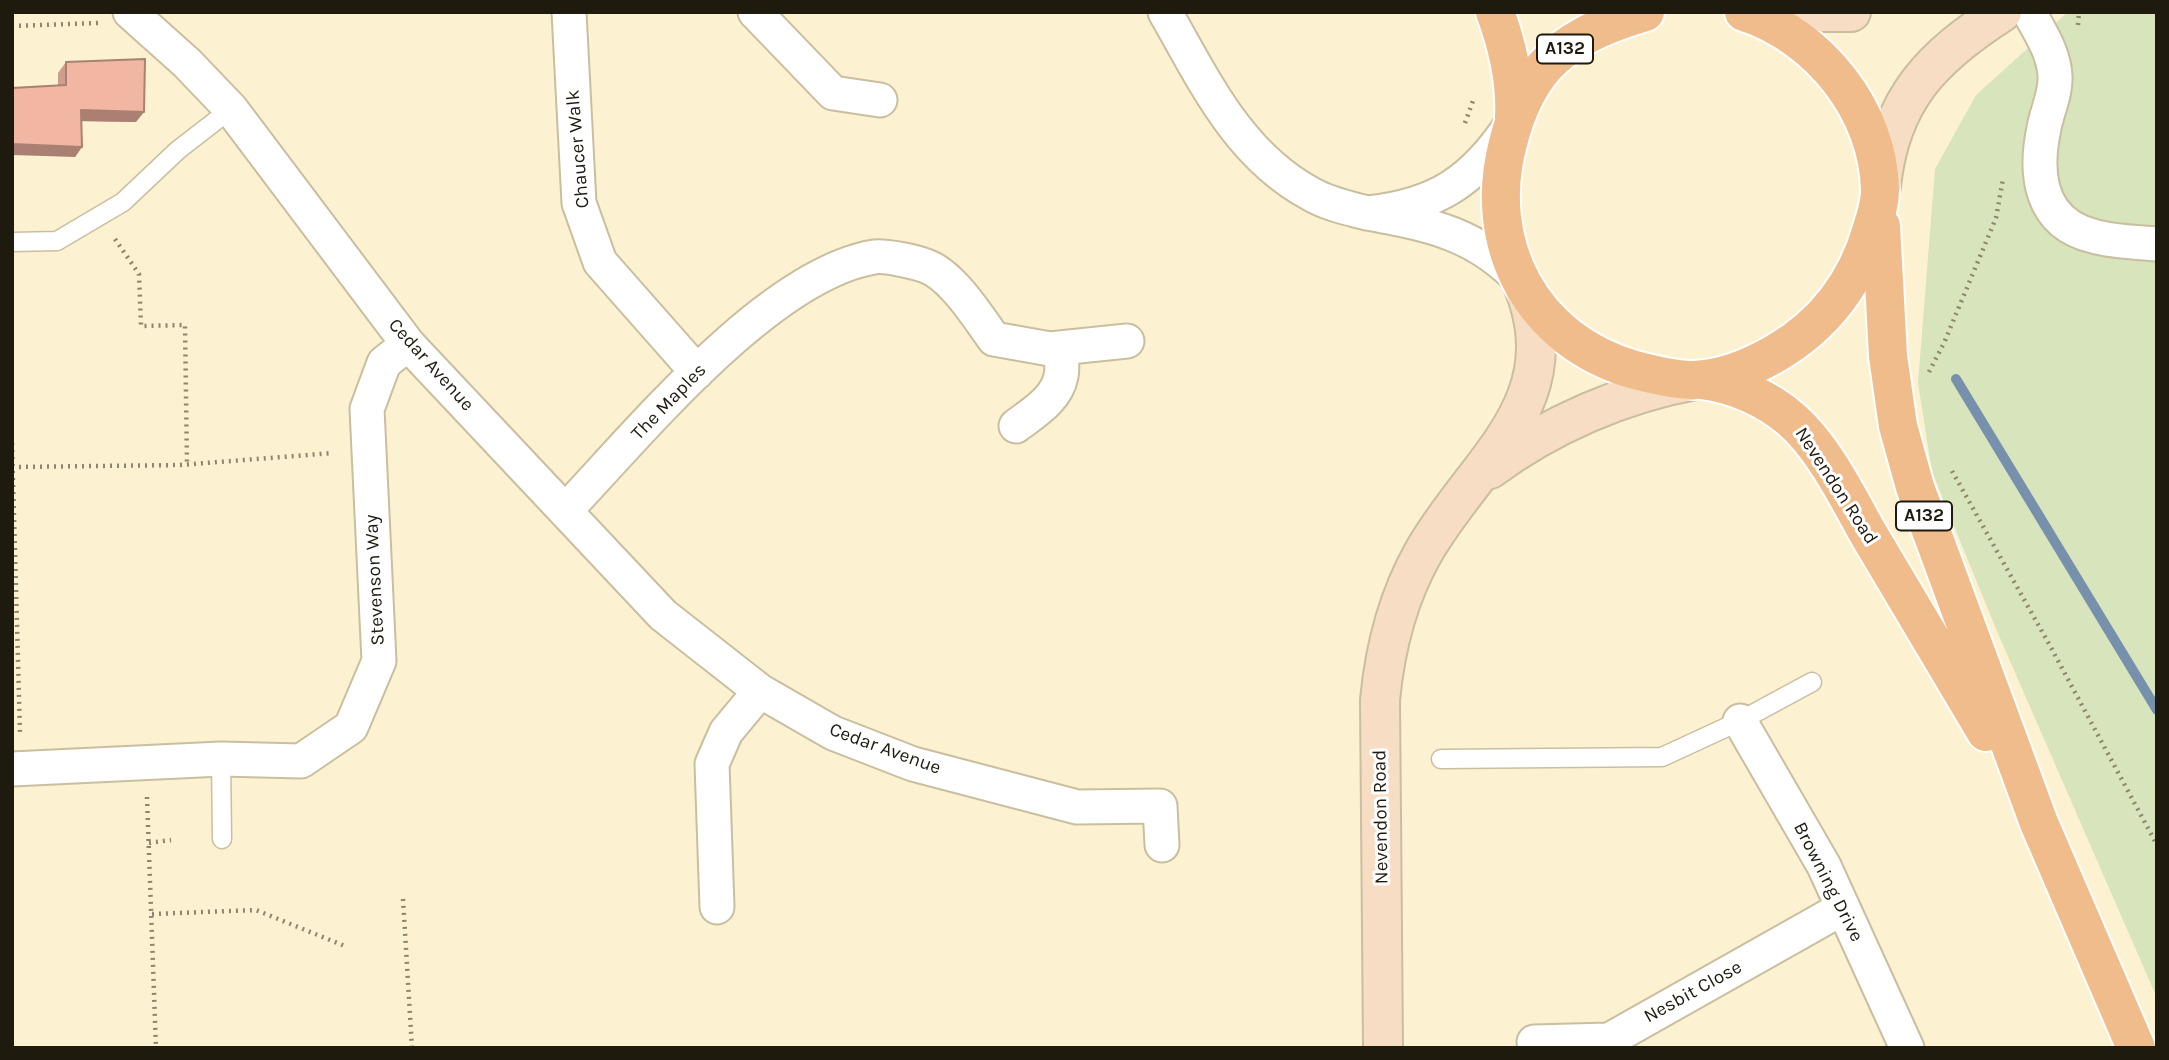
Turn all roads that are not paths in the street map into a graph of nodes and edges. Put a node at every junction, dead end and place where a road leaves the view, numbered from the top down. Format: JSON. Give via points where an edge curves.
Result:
{"nodes":[{"id":1,"x":569,"y":12,"type":"edge"},
{"id":2,"x":755,"y":12,"type":"edge"},
{"id":3,"x":1165,"y":12,"type":"edge"},
{"id":4,"x":1495,"y":12,"type":"edge"},
{"id":5,"x":1645,"y":12,"type":"edge"},
{"id":6,"x":1744,"y":12,"type":"edge"},
{"id":7,"x":1765,"y":12,"type":"edge"},
{"id":8,"x":1851,"y":12,"type":"edge"},
{"id":9,"x":2003,"y":12,"type":"edge"},
{"id":10,"x":2028,"y":12,"type":"edge"},
{"id":11,"x":117,"y":15,"type":"edge"},
{"id":12,"x":880,"y":100,"type":"dead end"},
{"id":13,"x":231,"y":109,"type":"junction"},
{"id":14,"x":1514,"y":120,"type":"junction"},
{"id":15,"x":1880,"y":193,"type":"junction"},
{"id":16,"x":1367,"y":213,"type":"junction"},
{"id":17,"x":12,"y":242,"type":"edge"},
{"id":18,"x":2157,"y":244,"type":"edge"},
{"id":19,"x":1523,"y":283,"type":"junction"},
{"id":20,"x":1127,"y":341,"type":"dead end"},
{"id":21,"x":408,"y":344,"type":"junction"},
{"id":22,"x":1061,"y":348,"type":"junction"},
{"id":23,"x":697,"y":372,"type":"junction"},
{"id":24,"x":1695,"y":380,"type":"junction"},
{"id":25,"x":1016,"y":426,"type":"dead end"},
{"id":26,"x":1473,"y":485,"type":"junction"},
{"id":27,"x":566,"y":510,"type":"junction"},
{"id":28,"x":1812,"y":682,"type":"dead end"},
{"id":29,"x":760,"y":691,"type":"junction"},
{"id":30,"x":1740,"y":721,"type":"junction"},
{"id":31,"x":1441,"y":759,"type":"dead end"},
{"id":32,"x":221,"y":760,"type":"junction"},
{"id":33,"x":17,"y":769,"type":"edge"},
{"id":34,"x":2039,"y":823,"type":"junction"},
{"id":35,"x":222,"y":839,"type":"dead end"},
{"id":36,"x":1162,"y":845,"type":"dead end"},
{"id":37,"x":717,"y":907,"type":"dead end"},
{"id":38,"x":1843,"y":908,"type":"junction"},
{"id":39,"x":1534,"y":1042,"type":"dead end"},
{"id":40,"x":1383,"y":1048,"type":"edge"},
{"id":41,"x":1907,"y":1048,"type":"edge"},
{"id":42,"x":2136,"y":1048,"type":"edge"}],
"edges":[{"from":1,"to":23,"type":"street","name":"Chaucer Walk","via":[[579,203],[600,262]]},
{"from":2,"to":12,"type":"street","via":[[833,93]]},
{"from":3,"to":16,"type":"street","via":[[1237,132],[1262,160],[1313,196]]},
{"from":4,"to":14,"type":"main road","number":"A132","via":[[1514,82]]},
{"from":5,"to":14,"type":"main road","number":"A132","via":[[1591,32],[1553,58],[1536,77]]},
{"from":6,"to":15,"type":"main road","number":"A132","via":[[1774,24],[1812,51],[1847,90],[1875,152]]},
{"from":7,"to":8,"type":"street"},
{"from":9,"to":15,"type":"street","via":[[1946,54],[1908,97],[1891,131]]},
{"from":10,"to":18,"type":"street","via":[[2047,47],[2055,75],[2039,155],[2043,193],[2052,210],[2076,231],[2094,237]]},
{"from":11,"to":13,"type":"street","name":"Cedar Avenue","via":[[187,63]]},
{"from":13,"to":17,"type":"lane","via":[[178,150],[123,202],[57,241]]},
{"from":13,"to":21,"type":"street","name":"Cedar Avenue"},
{"from":14,"to":16,"type":"street","via":[[1485,160],[1448,190],[1424,202]]},
{"from":14,"to":19,"type":"main road","number":"A132","via":[[1500,179],[1500,207],[1511,258]]},
{"from":15,"to":24,"type":"main road","number":"A132","via":[[1864,251],[1826,316],[1760,362]]},
{"from":15,"to":34,"type":"main road","name":"Nevendon Road","number":"A132","via":[[1885,321],[1904,451]]},
{"from":16,"to":19,"type":"street","via":[[1425,225],[1473,242]]},
{"from":19,"to":24,"type":"main road","number":"A132","via":[[1554,327],[1598,357],[1645,373]]},
{"from":19,"to":26,"type":"street","name":"Nevendon Road","via":[[1536,324],[1534,377],[1509,432]]},
{"from":20,"to":22,"type":"street","name":"The Maples"},
{"from":21,"to":27,"type":"street","name":"Cedar Avenue"},
{"from":21,"to":32,"type":"street","name":"Stevenson Way","via":[[384,363],[367,409],[379,661],[351,727],[301,761]]},
{"from":22,"to":23,"type":"street","name":"The Maples","via":[[994,339],[957,289],[928,266],[877,256],[841,266],[778,301]]},
{"from":22,"to":25,"type":"street","via":[[1061,377],[1053,394]]},
{"from":23,"to":27,"type":"street","name":"The Maples"},
{"from":24,"to":26,"type":"street","name":"Nevendon Road","via":[[1630,397],[1574,420],[1519,449]]},
{"from":24,"to":34,"type":"main road","name":"Nevendon Road","number":"A132","via":[[1750,394],[1780,411],[1804,433],[1841,487]]},
{"from":26,"to":40,"type":"street","name":"Nevendon Road","via":[[1446,518],[1409,580],[1383,667]]},
{"from":27,"to":29,"type":"street","name":"Cedar Avenue","via":[[663,615]]},
{"from":28,"to":30,"type":"lane"},
{"from":29,"to":36,"type":"street","name":"Cedar Avenue","via":[[833,733],[913,764],[1077,807],[1160,806]]},
{"from":29,"to":37,"type":"street","via":[[726,732],[712,764]]},
{"from":30,"to":31,"type":"lane","via":[[1662,757]]},
{"from":30,"to":38,"type":"street","name":"Browning Drive","via":[[1824,866]]},
{"from":32,"to":33,"type":"street","name":"Stevenson Way"},
{"from":32,"to":35,"type":"lane"},
{"from":34,"to":42,"type":"main road","name":"Nevendon Road","number":"A132"},
{"from":38,"to":39,"type":"street","name":"Nesbit Close","via":[[1609,1040]]},
{"from":38,"to":41,"type":"street","name":"Browning Drive"}]}
